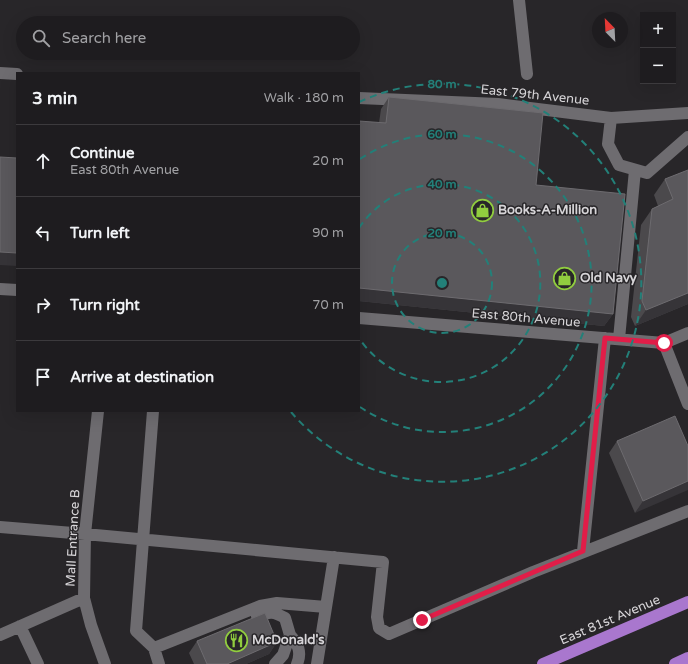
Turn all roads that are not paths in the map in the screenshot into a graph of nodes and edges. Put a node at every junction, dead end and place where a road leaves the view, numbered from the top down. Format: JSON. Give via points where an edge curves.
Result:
{"nodes":[{"id":1,"x":519,"y":0,"type":"edge"},
{"id":2,"x":0,"y":73,"type":"edge"},
{"id":3,"x":16,"y":74,"type":"edge"},
{"id":4,"x":527,"y":74,"type":"dead end"},
{"id":5,"x":360,"y":98,"type":"edge"},
{"id":6,"x":688,"y":113,"type":"edge"},
{"id":7,"x":611,"y":118,"type":"junction"},
{"id":8,"x":688,"y":137,"type":"edge"},
{"id":9,"x":635,"y":170,"type":"junction"},
{"id":10,"x":0,"y":289,"type":"edge"},
{"id":11,"x":16,"y":290,"type":"edge"},
{"id":12,"x":360,"y":318,"type":"edge"},
{"id":13,"x":688,"y":333,"type":"edge"},
{"id":14,"x":605,"y":338,"type":"junction"},
{"id":15,"x":619,"y":339,"type":"junction"},
{"id":16,"x":664,"y":343,"type":"junction"},
{"id":17,"x":688,"y":404,"type":"edge"},
{"id":18,"x":98,"y":412,"type":"edge"},
{"id":19,"x":153,"y":412,"type":"edge"},
{"id":20,"x":688,"y":511,"type":"edge"},
{"id":21,"x":0,"y":527,"type":"edge"},
{"id":22,"x":85,"y":534,"type":"junction"},
{"id":23,"x":142,"y":539,"type":"junction"},
{"id":24,"x":583,"y":551,"type":"junction"},
{"id":25,"x":334,"y":558,"type":"junction"},
{"id":26,"x":84,"y":598,"type":"junction"},
{"id":27,"x":688,"y":602,"type":"edge"},
{"id":28,"x":326,"y":607,"type":"junction"},
{"id":29,"x":20,"y":626,"type":"junction"},
{"id":30,"x":290,"y":634,"type":"junction"},
{"id":31,"x":0,"y":635,"type":"edge"},
{"id":32,"x":185,"y":636,"type":"junction"},
{"id":33,"x":154,"y":648,"type":"junction"},
{"id":34,"x":688,"y":658,"type":"edge"},
{"id":35,"x":38,"y":664,"type":"edge"},
{"id":36,"x":105,"y":664,"type":"edge"},
{"id":37,"x":160,"y":664,"type":"edge"},
{"id":38,"x":275,"y":664,"type":"edge"},
{"id":39,"x":297,"y":664,"type":"edge"},
{"id":40,"x":317,"y":664,"type":"edge"},
{"id":41,"x":543,"y":664,"type":"edge"},
{"id":42,"x":675,"y":664,"type":"edge"}],
"edges":[{"from":1,"to":4,"type":"lane","name":"East 79th Avenue"},
{"from":2,"to":3,"type":"lane"},
{"from":5,"to":7,"type":"lane","name":"East 79th Avenue","via":[[498,104]]},
{"from":6,"to":7,"type":"lane","name":"East 79th Avenue"},
{"from":7,"to":9,"type":"lane","via":[[608,144],[619,165]]},
{"from":8,"to":9,"type":"lane","via":[[647,173]]},
{"from":9,"to":15,"type":"lane"},
{"from":10,"to":11,"type":"lane"},
{"from":12,"to":14,"type":"lane","name":"East 80th Avenue"},
{"from":13,"to":16,"type":"lane","name":"East 80th Avenue"},
{"from":14,"to":15,"type":"lane","name":"East 80th Avenue"},
{"from":14,"to":24,"type":"lane"},
{"from":15,"to":16,"type":"lane","name":"East 80th Avenue"},
{"from":16,"to":17,"type":"lane"},
{"from":18,"to":22,"type":"lane","name":"Mall Entrance B"},
{"from":19,"to":23,"type":"lane"},
{"from":20,"to":24,"type":"lane"},
{"from":21,"to":22,"type":"lane"},
{"from":22,"to":23,"type":"lane"},
{"from":22,"to":26,"type":"lane","name":"Mall Entrance B"},
{"from":23,"to":25,"type":"lane"},
{"from":23,"to":33,"type":"lane","via":[[136,631]]},
{"from":24,"to":25,"type":"lane","via":[[390,634],[379,628],[377,616],[383,562]]},
{"from":25,"to":28,"type":"lane"},
{"from":26,"to":29,"type":"lane"},
{"from":26,"to":36,"type":"lane","name":"Mall Entrance B"},
{"from":27,"to":41,"type":"highway","name":"East 81st Avenue"},
{"from":28,"to":32,"type":"lane","via":[[277,603],[260,606]]},
{"from":28,"to":40,"type":"lane"},
{"from":29,"to":31,"type":"lane"},
{"from":29,"to":35,"type":"lane"},
{"from":30,"to":32,"type":"lane","via":[[285,618],[270,612],[200,640]]},
{"from":30,"to":38,"type":"lane","via":[[283,655]]},
{"from":30,"to":39,"type":"lane","via":[[297,642],[300,654]]},
{"from":32,"to":33,"type":"lane"},
{"from":33,"to":37,"type":"lane"},
{"from":34,"to":42,"type":"highway"}]}
